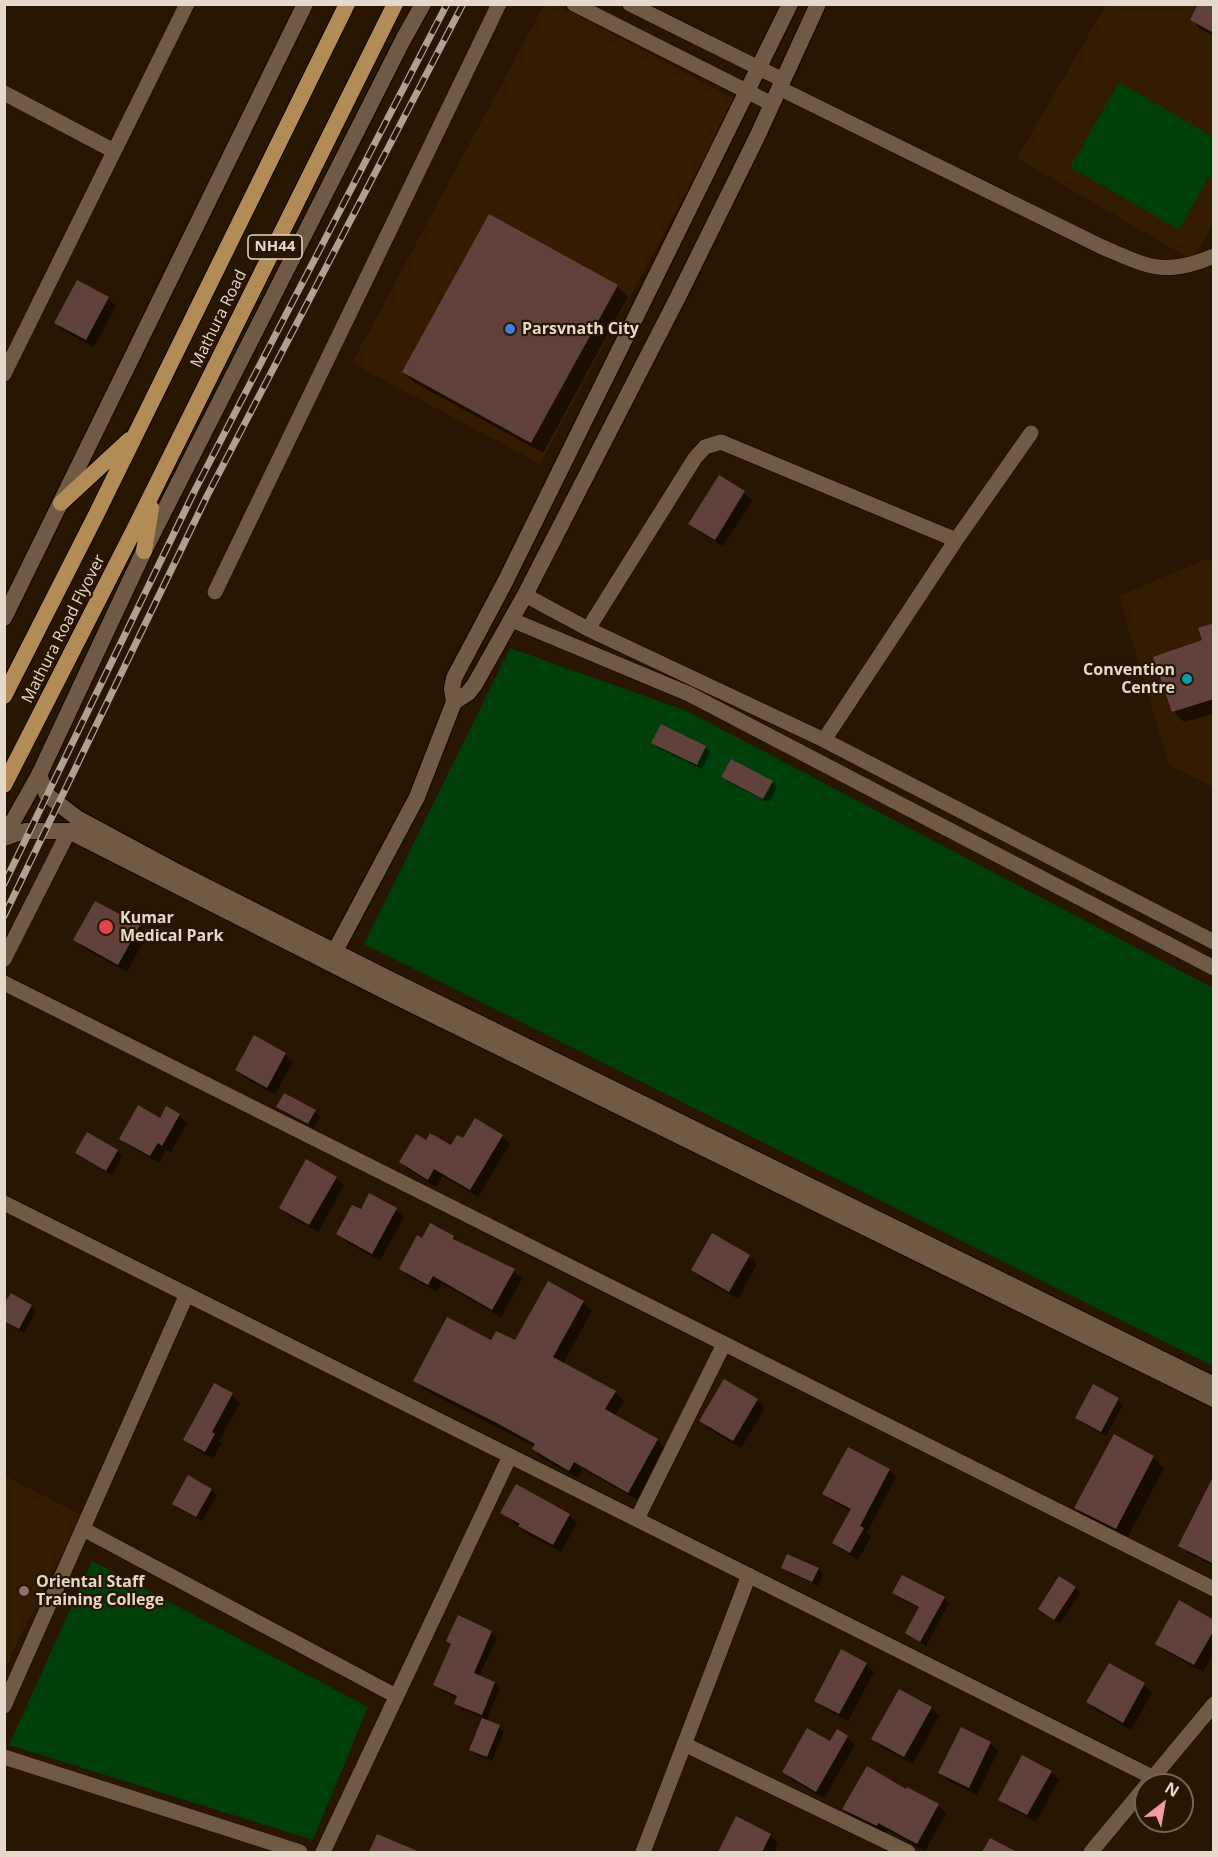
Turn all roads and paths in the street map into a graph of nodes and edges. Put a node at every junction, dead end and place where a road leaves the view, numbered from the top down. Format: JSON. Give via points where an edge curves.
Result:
{"nodes":[{"id":1,"x":187,"y":4,"type":"edge"},
{"id":2,"x":305,"y":4,"type":"edge"},
{"id":3,"x":347,"y":4,"type":"edge"},
{"id":4,"x":395,"y":4,"type":"edge"},
{"id":5,"x":423,"y":4,"type":"edge"},
{"id":6,"x":499,"y":4,"type":"edge"},
{"id":7,"x":574,"y":4,"type":"edge"},
{"id":8,"x":630,"y":4,"type":"edge"},
{"id":9,"x":790,"y":4,"type":"edge"},
{"id":10,"x":818,"y":4,"type":"edge"},
{"id":11,"x":759,"y":69,"type":"junction"},
{"id":12,"x":781,"y":84,"type":"junction"},
{"id":13,"x":748,"y":92,"type":"junction"},
{"id":14,"x":4,"y":93,"type":"edge"},
{"id":15,"x":772,"y":104,"type":"junction"},
{"id":16,"x":114,"y":151,"type":"junction"},
{"id":17,"x":1214,"y":256,"type":"edge"},
{"id":18,"x":4,"y":374,"type":"edge"},
{"id":19,"x":1031,"y":432,"type":"dead end"},
{"id":20,"x":136,"y":433,"type":"junction"},
{"id":21,"x":155,"y":489,"type":"junction"},
{"id":22,"x":62,"y":503,"type":"junction"},
{"id":23,"x":956,"y":540,"type":"junction"},
{"id":24,"x":144,"y":551,"type":"junction"},
{"id":25,"x":215,"y":592,"type":"dead end"},
{"id":26,"x":525,"y":595,"type":"junction"},
{"id":27,"x":4,"y":618,"type":"edge"},
{"id":28,"x":512,"y":620,"type":"junction"},
{"id":29,"x":588,"y":629,"type":"junction"},
{"id":30,"x":4,"y":696,"type":"edge"},
{"id":31,"x":454,"y":702,"type":"junction"},
{"id":32,"x":824,"y":740,"type":"junction"},
{"id":33,"x":39,"y":775,"type":"junction"},
{"id":34,"x":4,"y":785,"type":"edge"},
{"id":35,"x":69,"y":831,"type":"junction"},
{"id":36,"x":4,"y":838,"type":"edge"},
{"id":37,"x":1214,"y":942,"type":"edge"},
{"id":38,"x":331,"y":956,"type":"junction"},
{"id":39,"x":4,"y":959,"type":"edge"},
{"id":40,"x":1214,"y":968,"type":"edge"},
{"id":41,"x":4,"y":983,"type":"edge"},
{"id":42,"x":4,"y":1203,"type":"edge"},
{"id":43,"x":187,"y":1294,"type":"junction"},
{"id":44,"x":724,"y":1344,"type":"junction"},
{"id":45,"x":1214,"y":1385,"type":"edge"},
{"id":46,"x":1214,"y":1399,"type":"edge"},
{"id":47,"x":510,"y":1456,"type":"junction"},
{"id":48,"x":637,"y":1519,"type":"junction"},
{"id":49,"x":83,"y":1529,"type":"junction"},
{"id":50,"x":749,"y":1575,"type":"junction"},
{"id":51,"x":1214,"y":1589,"type":"edge"},
{"id":52,"x":396,"y":1696,"type":"junction"},
{"id":53,"x":1214,"y":1704,"type":"edge"},
{"id":54,"x":4,"y":1706,"type":"edge"},
{"id":55,"x":684,"y":1744,"type":"junction"},
{"id":56,"x":4,"y":1757,"type":"edge"},
{"id":57,"x":1144,"y":1773,"type":"edge"},
{"id":58,"x":1155,"y":1773,"type":"edge"},
{"id":59,"x":1134,"y":1799,"type":"edge"},
{"id":60,"x":300,"y":1852,"type":"edge"},
{"id":61,"x":323,"y":1852,"type":"edge"},
{"id":62,"x":643,"y":1852,"type":"edge"},
{"id":63,"x":908,"y":1852,"type":"edge"},
{"id":64,"x":1091,"y":1852,"type":"edge"}],
"edges":[{"from":1,"to":16,"type":"street"},
{"from":2,"to":22,"type":"street"},
{"from":3,"to":20,"type":"highway","name":"Mathura Road","number":"NH44"},
{"from":4,"to":21,"type":"highway","name":"Mathura Road","number":"NH44"},
{"from":5,"to":24,"type":"street"},
{"from":6,"to":25,"type":"street"},
{"from":7,"to":13,"type":"street"},
{"from":8,"to":11,"type":"street"},
{"from":9,"to":11,"type":"street"},
{"from":10,"to":12,"type":"street"},
{"from":11,"to":12,"type":"street"},
{"from":11,"to":13,"type":"street"},
{"from":12,"to":15,"type":"street"},
{"from":12,"to":17,"type":"street","via":[[1144,265],[1169,269]]},
{"from":13,"to":15,"type":"street"},
{"from":13,"to":31,"type":"street","via":[[454,678]]},
{"from":14,"to":16,"type":"street"},
{"from":15,"to":26,"type":"street"},
{"from":16,"to":18,"type":"street"},
{"from":19,"to":23,"type":"street"},
{"from":20,"to":22,"type":"highway"},
{"from":20,"to":30,"type":"highway","name":"Mathura Road Flyover","number":"NH44"},
{"from":21,"to":24,"type":"highway"},
{"from":21,"to":34,"type":"highway","name":"Mathura Road Flyover","number":"NH44"},
{"from":22,"to":27,"type":"street"},
{"from":23,"to":29,"type":"street","via":[[721,442],[705,447],[695,458]]},
{"from":23,"to":32,"type":"street"},
{"from":24,"to":33,"type":"street"},
{"from":26,"to":28,"type":"street"},
{"from":26,"to":29,"type":"street"},
{"from":28,"to":31,"type":"street","via":[[475,684]]},
{"from":28,"to":40,"type":"street","via":[[689,694]]},
{"from":29,"to":32,"type":"street"},
{"from":31,"to":38,"type":"street","via":[[417,797]]},
{"from":32,"to":37,"type":"street"},
{"from":33,"to":36,"type":"street"},
{"from":33,"to":38,"type":"street","via":[[47,795],[77,818]]},
{"from":35,"to":36,"type":"street","via":[[26,831]]},
{"from":35,"to":38,"type":"street"},
{"from":35,"to":39,"type":"street"},
{"from":38,"to":45,"type":"street"},
{"from":38,"to":46,"type":"street","via":[[393,995]]},
{"from":41,"to":44,"type":"street"},
{"from":42,"to":43,"type":"street"},
{"from":43,"to":47,"type":"street"},
{"from":43,"to":49,"type":"street"},
{"from":44,"to":48,"type":"street"},
{"from":44,"to":51,"type":"street"},
{"from":47,"to":48,"type":"street"},
{"from":47,"to":52,"type":"street"},
{"from":48,"to":50,"type":"street"},
{"from":49,"to":52,"type":"street"},
{"from":49,"to":54,"type":"street"},
{"from":50,"to":55,"type":"street"},
{"from":50,"to":57,"type":"street"},
{"from":52,"to":61,"type":"street"},
{"from":53,"to":58,"type":"street"},
{"from":55,"to":62,"type":"street"},
{"from":55,"to":63,"type":"street"},
{"from":56,"to":60,"type":"street"},
{"from":59,"to":64,"type":"street"}]}
